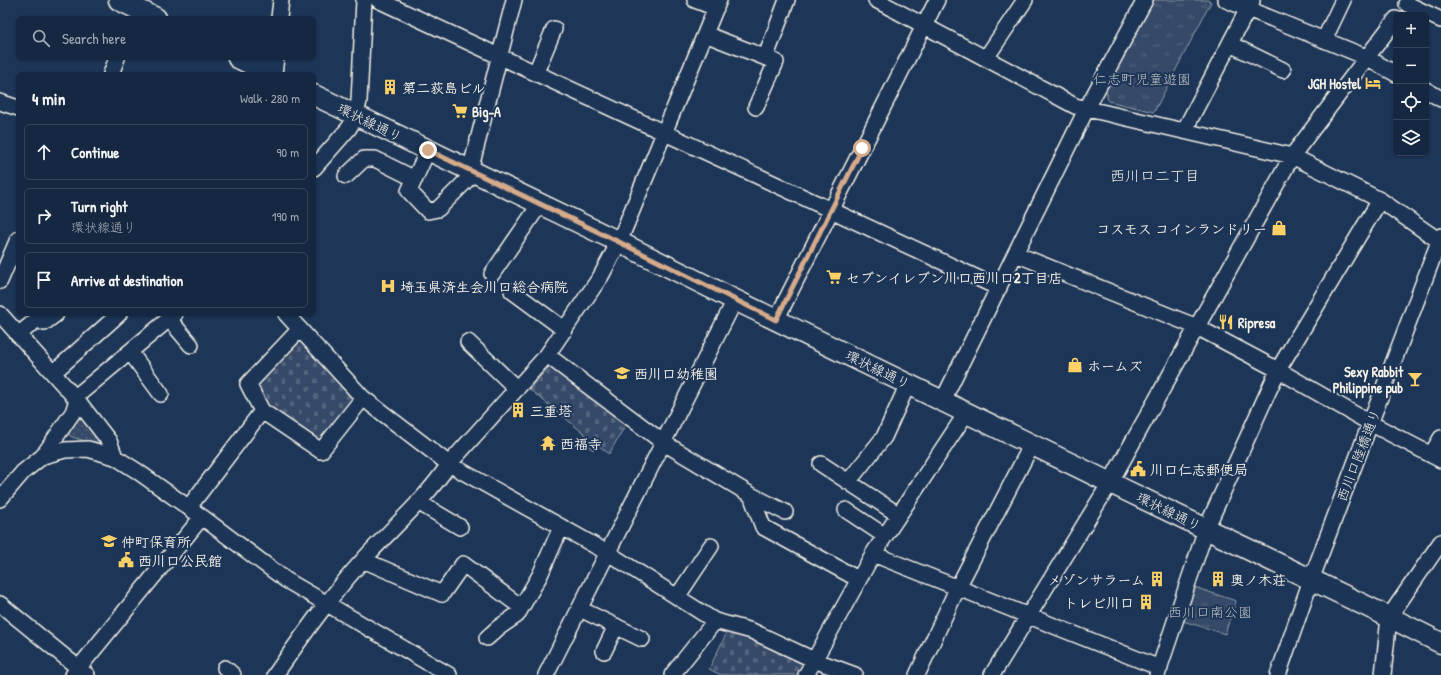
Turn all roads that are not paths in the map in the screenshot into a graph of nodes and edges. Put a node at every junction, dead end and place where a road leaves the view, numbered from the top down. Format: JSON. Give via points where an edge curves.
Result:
{"nodes":[{"id":1,"x":281,"y":0,"type":"edge"},
{"id":2,"x":364,"y":0,"type":"edge"},
{"id":3,"x":378,"y":0,"type":"edge"},
{"id":4,"x":514,"y":0,"type":"edge"},
{"id":5,"x":695,"y":0,"type":"edge"},
{"id":6,"x":786,"y":0,"type":"edge"},
{"id":7,"x":876,"y":0,"type":"edge"},
{"id":8,"x":937,"y":0,"type":"edge"},
{"id":9,"x":1026,"y":0,"type":"edge"},
{"id":10,"x":1145,"y":0,"type":"edge"},
{"id":11,"x":1226,"y":0,"type":"edge"},
{"id":12,"x":1343,"y":0,"type":"edge"},
{"id":13,"x":717,"y":4,"type":"edge"},
{"id":14,"x":1250,"y":5,"type":"edge"},
{"id":15,"x":1405,"y":6,"type":"edge"},
{"id":16,"x":280,"y":16,"type":"edge"},
{"id":17,"x":1441,"y":20,"type":"edge"},
{"id":18,"x":1393,"y":22,"type":"edge"},
{"id":19,"x":924,"y":25,"type":"junction"},
{"id":20,"x":554,"y":29,"type":"dead end"},
{"id":21,"x":705,"y":34,"type":"junction"},
{"id":22,"x":1324,"y":40,"type":"junction"},
{"id":23,"x":1230,"y":44,"type":"junction"},
{"id":24,"x":500,"y":56,"type":"junction"},
{"id":25,"x":764,"y":57,"type":"junction"},
{"id":26,"x":1366,"y":57,"type":"junction"},
{"id":27,"x":986,"y":58,"type":"junction"},
{"id":28,"x":116,"y":60,"type":"edge"},
{"id":29,"x":242,"y":60,"type":"edge"},
{"id":30,"x":276,"y":60,"type":"edge"},
{"id":31,"x":1283,"y":70,"type":"dead end"},
{"id":32,"x":112,"y":72,"type":"edge"},
{"id":33,"x":267,"y":72,"type":"edge"},
{"id":34,"x":274,"y":72,"type":"edge"},
{"id":35,"x":536,"y":72,"type":"junction"},
{"id":36,"x":1393,"y":72,"type":"edge"},
{"id":37,"x":1429,"y":92,"type":"edge"},
{"id":38,"x":316,"y":96,"type":"edge"},
{"id":39,"x":1441,"y":99,"type":"edge"},
{"id":40,"x":0,"y":102,"type":"edge"},
{"id":41,"x":16,"y":107,"type":"edge"},
{"id":42,"x":756,"y":107,"type":"dead end"},
{"id":43,"x":1087,"y":108,"type":"junction"},
{"id":44,"x":356,"y":115,"type":"junction"},
{"id":45,"x":1184,"y":131,"type":"junction"},
{"id":46,"x":664,"y":132,"type":"junction"},
{"id":47,"x":428,"y":150,"type":"junction"},
{"id":48,"x":1292,"y":156,"type":"junction"},
{"id":49,"x":316,"y":166,"type":"edge"},
{"id":50,"x":472,"y":172,"type":"junction"},
{"id":51,"x":346,"y":176,"type":"dead end"},
{"id":52,"x":415,"y":179,"type":"junction"},
{"id":53,"x":1380,"y":200,"type":"junction"},
{"id":54,"x":540,"y":204,"type":"junction"},
{"id":55,"x":831,"y":209,"type":"junction"},
{"id":56,"x":1440,"y":240,"type":"edge"},
{"id":57,"x":619,"y":242,"type":"junction"},
{"id":58,"x":16,"y":247,"type":"edge"},
{"id":59,"x":1016,"y":254,"type":"junction"},
{"id":60,"x":492,"y":274,"type":"dead end"},
{"id":61,"x":0,"y":281,"type":"edge"},
{"id":62,"x":999,"y":288,"type":"junction"},
{"id":63,"x":512,"y":291,"type":"dead end"},
{"id":64,"x":735,"y":300,"type":"junction"},
{"id":65,"x":0,"y":314,"type":"edge"},
{"id":66,"x":53,"y":316,"type":"edge"},
{"id":67,"x":117,"y":316,"type":"edge"},
{"id":68,"x":173,"y":316,"type":"edge"},
{"id":69,"x":288,"y":316,"type":"edge"},
{"id":70,"x":776,"y":320,"type":"junction"},
{"id":71,"x":1197,"y":327,"type":"junction"},
{"id":72,"x":300,"y":329,"type":"junction"},
{"id":73,"x":565,"y":330,"type":"junction"},
{"id":74,"x":18,"y":334,"type":"junction"},
{"id":75,"x":468,"y":342,"type":"dead end"},
{"id":76,"x":191,"y":345,"type":"dead end"},
{"id":77,"x":130,"y":352,"type":"junction"},
{"id":78,"x":547,"y":355,"type":"junction"},
{"id":79,"x":1278,"y":370,"type":"junction"},
{"id":80,"x":53,"y":374,"type":"junction"},
{"id":81,"x":908,"y":384,"type":"junction"},
{"id":82,"x":517,"y":389,"type":"junction"},
{"id":83,"x":161,"y":394,"type":"dead end"},
{"id":84,"x":363,"y":398,"type":"junction"},
{"id":85,"x":943,"y":400,"type":"junction"},
{"id":86,"x":78,"y":401,"type":"junction"},
{"id":87,"x":262,"y":410,"type":"junction"},
{"id":88,"x":967,"y":412,"type":"junction"},
{"id":89,"x":1370,"y":423,"type":"junction"},
{"id":90,"x":1441,"y":438,"type":"edge"},
{"id":91,"x":664,"y":443,"type":"junction"},
{"id":92,"x":1032,"y":444,"type":"junction"},
{"id":93,"x":43,"y":456,"type":"junction"},
{"id":94,"x":115,"y":457,"type":"junction"},
{"id":95,"x":1436,"y":458,"type":"edge"},
{"id":96,"x":450,"y":464,"type":"junction"},
{"id":97,"x":821,"y":464,"type":"dead end"},
{"id":98,"x":848,"y":482,"type":"junction"},
{"id":99,"x":1110,"y":482,"type":"junction"},
{"id":100,"x":751,"y":494,"type":"junction"},
{"id":101,"x":0,"y":499,"type":"edge"},
{"id":102,"x":418,"y":502,"type":"junction"},
{"id":103,"x":189,"y":507,"type":"junction"},
{"id":104,"x":846,"y":510,"type":"dead end"},
{"id":105,"x":786,"y":512,"type":"dead end"},
{"id":106,"x":899,"y":515,"type":"junction"},
{"id":107,"x":202,"y":517,"type":"junction"},
{"id":108,"x":460,"y":527,"type":"dead end"},
{"id":109,"x":561,"y":527,"type":"junction"},
{"id":110,"x":1206,"y":529,"type":"junction"},
{"id":111,"x":885,"y":536,"type":"junction"},
{"id":112,"x":1440,"y":545,"type":"edge"},
{"id":113,"x":711,"y":546,"type":"dead end"},
{"id":114,"x":608,"y":553,"type":"junction"},
{"id":115,"x":873,"y":554,"type":"junction"},
{"id":116,"x":363,"y":560,"type":"junction"},
{"id":117,"x":858,"y":579,"type":"junction"},
{"id":118,"x":1311,"y":580,"type":"junction"},
{"id":119,"x":958,"y":588,"type":"junction"},
{"id":120,"x":677,"y":597,"type":"junction"},
{"id":121,"x":0,"y":604,"type":"edge"},
{"id":122,"x":326,"y":604,"type":"junction"},
{"id":123,"x":521,"y":608,"type":"junction"},
{"id":124,"x":580,"y":609,"type":"junction"},
{"id":125,"x":1029,"y":616,"type":"junction"},
{"id":126,"x":1389,"y":617,"type":"junction"},
{"id":127,"x":715,"y":621,"type":"junction"},
{"id":128,"x":616,"y":626,"type":"junction"},
{"id":129,"x":487,"y":638,"type":"dead end"},
{"id":130,"x":642,"y":639,"type":"dead end"},
{"id":131,"x":1441,"y":643,"type":"edge"},
{"id":132,"x":604,"y":651,"type":"dead end"},
{"id":133,"x":814,"y":660,"type":"junction"},
{"id":134,"x":1158,"y":671,"type":"edge"},
{"id":135,"x":79,"y":673,"type":"edge"},
{"id":136,"x":275,"y":675,"type":"edge"},
{"id":137,"x":449,"y":675,"type":"edge"},
{"id":138,"x":546,"y":675,"type":"edge"},
{"id":139,"x":672,"y":675,"type":"edge"},
{"id":140,"x":806,"y":675,"type":"edge"},
{"id":141,"x":855,"y":675,"type":"edge"},
{"id":142,"x":917,"y":675,"type":"edge"},
{"id":143,"x":992,"y":675,"type":"edge"},
{"id":144,"x":1278,"y":675,"type":"edge"},
{"id":145,"x":1383,"y":675,"type":"edge"}],
"edges":[{"from":1,"to":16,"type":"street"},
{"from":2,"to":44,"type":"street","via":[[359,101]]},
{"from":3,"to":24,"type":"street"},
{"from":4,"to":24,"type":"street"},
{"from":5,"to":13,"type":"street"},
{"from":6,"to":25,"type":"street"},
{"from":7,"to":19,"type":"street"},
{"from":8,"to":19,"type":"street"},
{"from":9,"to":27,"type":"street"},
{"from":10,"to":43,"type":"street"},
{"from":11,"to":14,"type":"street"},
{"from":12,"to":22,"type":"street"},
{"from":13,"to":21,"type":"street"},
{"from":14,"to":22,"type":"street"},
{"from":14,"to":23,"type":"street"},
{"from":15,"to":17,"type":"street"},
{"from":18,"to":26,"type":"street"},
{"from":19,"to":27,"type":"street"},
{"from":19,"to":55,"type":"street"},
{"from":20,"to":35,"type":"street"},
{"from":21,"to":25,"type":"street"},
{"from":21,"to":46,"type":"street"},
{"from":22,"to":26,"type":"street"},
{"from":23,"to":31,"type":"street"},
{"from":23,"to":45,"type":"street"},
{"from":24,"to":35,"type":"street"},
{"from":24,"to":50,"type":"street"},
{"from":25,"to":42,"type":"street","via":[[776,62]]},
{"from":26,"to":36,"type":"street"},
{"from":26,"to":48,"type":"street"},
{"from":27,"to":43,"type":"street","via":[[1075,106]]},
{"from":28,"to":32,"type":"street"},
{"from":29,"to":33,"type":"main road"},
{"from":30,"to":34,"type":"street"},
{"from":35,"to":46,"type":"street"},
{"from":37,"to":39,"type":"street"},
{"from":38,"to":44,"type":"main road","name":"環状線通り"},
{"from":40,"to":41,"type":"street"},
{"from":43,"to":45,"type":"street"},
{"from":43,"to":59,"type":"street"},
{"from":44,"to":47,"type":"main road","name":"環状線通り"},
{"from":44,"to":49,"type":"street"},
{"from":45,"to":48,"type":"street"},
{"from":46,"to":55,"type":"street"},
{"from":46,"to":57,"type":"street"},
{"from":47,"to":50,"type":"main road","name":"環状線通り"},
{"from":47,"to":52,"type":"street"},
{"from":48,"to":53,"type":"street"},
{"from":48,"to":71,"type":"street"},
{"from":50,"to":52,"type":"street","via":[[438,209],[428,211],[409,191]]},
{"from":50,"to":54,"type":"main road","name":"環状線通り"},
{"from":51,"to":52,"type":"street","via":[[364,159],[375,159]]},
{"from":53,"to":56,"type":"street"},
{"from":53,"to":79,"type":"street"},
{"from":54,"to":57,"type":"main road","name":"環状線通り"},
{"from":54,"to":60,"type":"street"},
{"from":55,"to":62,"type":"street"},
{"from":55,"to":70,"type":"street"},
{"from":56,"to":89,"type":"street","name":"西川口陸橋通り"},
{"from":57,"to":64,"type":"main road","name":"環状線通り"},
{"from":57,"to":73,"type":"street","via":[[601,276]]},
{"from":58,"to":61,"type":"street"},
{"from":59,"to":62,"type":"street"},
{"from":59,"to":71,"type":"street"},
{"from":62,"to":85,"type":"street"},
{"from":63,"to":73,"type":"street"},
{"from":64,"to":70,"type":"main road","name":"環状線通り"},
{"from":64,"to":91,"type":"street"},
{"from":65,"to":74,"type":"street"},
{"from":66,"to":74,"type":"street","via":[[44,323],[40,317]]},
{"from":67,"to":80,"type":"street"},
{"from":68,"to":76,"type":"street"},
{"from":68,"to":77,"type":"street"},
{"from":69,"to":72,"type":"street"},
{"from":70,"to":81,"type":"main road","name":"環状線通り"},
{"from":71,"to":79,"type":"street"},
{"from":71,"to":99,"type":"street"},
{"from":72,"to":84,"type":"street"},
{"from":72,"to":87,"type":"street","via":[[248,384]]},
{"from":73,"to":78,"type":"street"},
{"from":74,"to":80,"type":"street"},
{"from":75,"to":82,"type":"street"},
{"from":77,"to":83,"type":"street"},
{"from":77,"to":86,"type":"street","via":[[79,394]]},
{"from":78,"to":82,"type":"street"},
{"from":78,"to":91,"type":"street"},
{"from":79,"to":89,"type":"street"},
{"from":79,"to":110,"type":"street"},
{"from":80,"to":86,"type":"street"},
{"from":81,"to":85,"type":"main road","name":"環状線通り"},
{"from":81,"to":98,"type":"street","via":[[884,436]]},
{"from":82,"to":96,"type":"street"},
{"from":84,"to":87,"type":"street","via":[[321,451]]},
{"from":84,"to":96,"type":"street"},
{"from":85,"to":88,"type":"main road","name":"環状線通り"},
{"from":86,"to":93,"type":"street","via":[[74,412]]},
{"from":86,"to":94,"type":"street","via":[[109,441]]},
{"from":87,"to":103,"type":"street"},
{"from":88,"to":92,"type":"main road","name":"環状線通り"},
{"from":88,"to":106,"type":"street"},
{"from":89,"to":95,"type":"street"},
{"from":89,"to":118,"type":"street","name":"西川口陸橋通り"},
{"from":90,"to":95,"type":"street"},
{"from":91,"to":100,"type":"street"},
{"from":91,"to":114,"type":"street"},
{"from":92,"to":99,"type":"main road","name":"環状線通り"},
{"from":92,"to":119,"type":"street"},
{"from":93,"to":94,"type":"street","via":[[65,450],[88,449]]},
{"from":93,"to":101,"type":"street","via":[[23,472]]},
{"from":94,"to":103,"type":"street"},
{"from":96,"to":102,"type":"street"},
{"from":96,"to":109,"type":"street"},
{"from":97,"to":98,"type":"street"},
{"from":98,"to":106,"type":"street"},
{"from":99,"to":110,"type":"main road","name":"環状線通り"},
{"from":99,"to":125,"type":"street"},
{"from":100,"to":105,"type":"street"},
{"from":100,"to":117,"type":"street","via":[[763,527]]},
{"from":102,"to":108,"type":"street"},
{"from":102,"to":116,"type":"street"},
{"from":103,"to":107,"type":"street"},
{"from":104,"to":111,"type":"street"},
{"from":106,"to":111,"type":"street"},
{"from":107,"to":122,"type":"street","via":[[286,580]]},
{"from":107,"to":135,"type":"street"},
{"from":109,"to":114,"type":"street"},
{"from":109,"to":123,"type":"street","via":[[540,575]]},
{"from":110,"to":118,"type":"main road","name":"環状線通り"},
{"from":110,"to":134,"type":"street"},
{"from":111,"to":115,"type":"street"},
{"from":112,"to":126,"type":"street"},
{"from":113,"to":120,"type":"street"},
{"from":114,"to":120,"type":"street"},
{"from":114,"to":124,"type":"street"},
{"from":115,"to":117,"type":"street"},
{"from":115,"to":119,"type":"street"},
{"from":116,"to":122,"type":"street"},
{"from":116,"to":123,"type":"street","via":[[442,594],[463,564]]},
{"from":117,"to":133,"type":"street"},
{"from":118,"to":126,"type":"main road","name":"環状線通り"},
{"from":118,"to":144,"type":"street","name":"西川口陸橋通り"},
{"from":119,"to":125,"type":"street"},
{"from":119,"to":142,"type":"street"},
{"from":120,"to":127,"type":"street"},
{"from":121,"to":135,"type":"street"},
{"from":122,"to":136,"type":"street"},
{"from":122,"to":137,"type":"street"},
{"from":123,"to":129,"type":"street"},
{"from":124,"to":128,"type":"street"},
{"from":124,"to":138,"type":"street"},
{"from":125,"to":134,"type":"street"},
{"from":125,"to":143,"type":"street"},
{"from":126,"to":131,"type":"main road","name":"環状線通り"},
{"from":126,"to":145,"type":"street"},
{"from":127,"to":133,"type":"street","via":[[752,632]]},
{"from":127,"to":139,"type":"street"},
{"from":128,"to":130,"type":"street"},
{"from":128,"to":132,"type":"street"},
{"from":133,"to":140,"type":"street"},
{"from":133,"to":141,"type":"street"}]}
